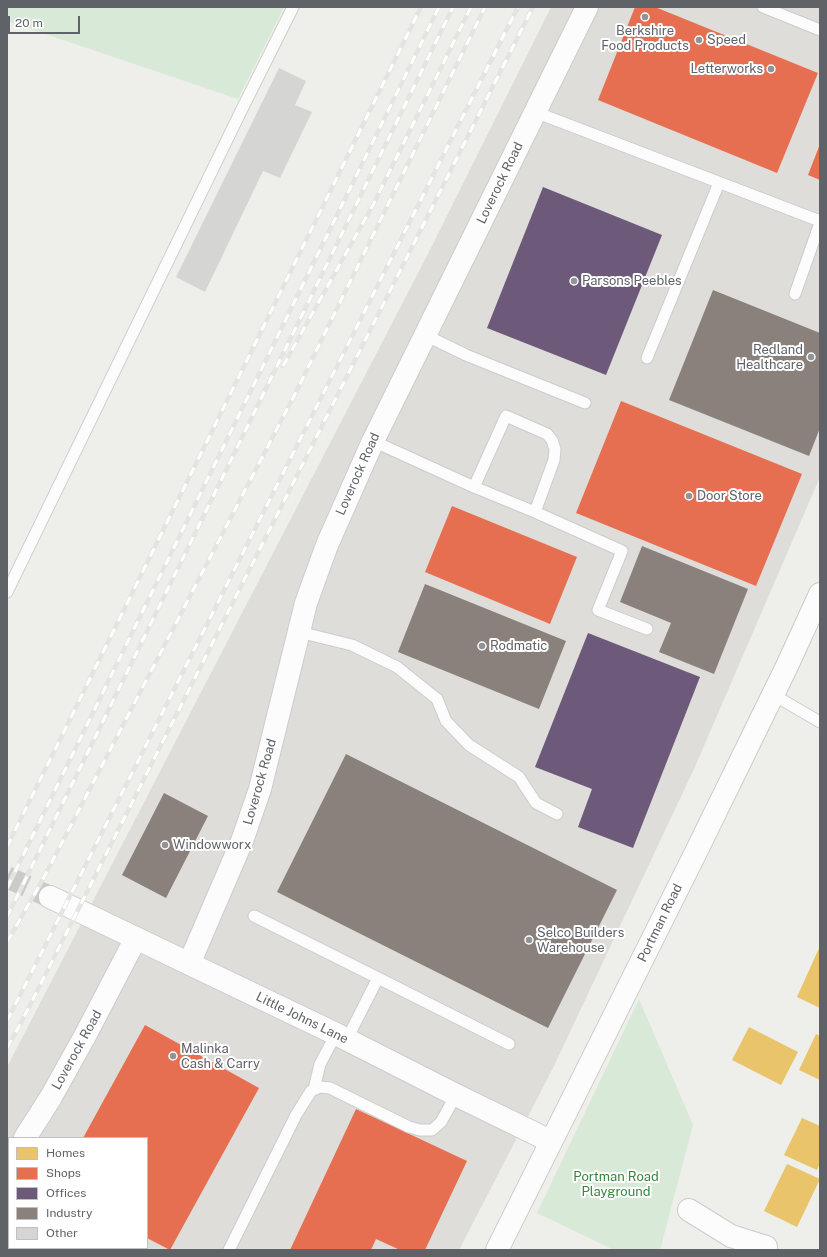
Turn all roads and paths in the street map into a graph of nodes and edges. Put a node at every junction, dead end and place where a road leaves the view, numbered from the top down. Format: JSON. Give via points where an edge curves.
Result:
{"nodes":[{"id":1,"x":293,"y":7,"type":"edge"},
{"id":2,"x":587,"y":7,"type":"edge"},
{"id":3,"x":763,"y":7,"type":"edge"},
{"id":4,"x":820,"y":30,"type":"edge"},
{"id":5,"x":535,"y":112,"type":"junction"},
{"id":6,"x":719,"y":183,"type":"junction"},
{"id":7,"x":820,"y":222,"type":"edge"},
{"id":8,"x":795,"y":294,"type":"dead end"},
{"id":9,"x":425,"y":335,"type":"junction"},
{"id":10,"x":647,"y":358,"type":"dead end"},
{"id":11,"x":584,"y":403,"type":"dead end"},
{"id":12,"x":373,"y":441,"type":"junction"},
{"id":13,"x":474,"y":487,"type":"junction"},
{"id":14,"x":534,"y":512,"type":"junction"},
{"id":15,"x":7,"y":592,"type":"edge"},
{"id":16,"x":820,"y":594,"type":"edge"},
{"id":17,"x":647,"y":629,"type":"dead end"},
{"id":18,"x":300,"y":632,"type":"junction"},
{"id":19,"x":772,"y":694,"type":"junction"},
{"id":20,"x":820,"y":722,"type":"edge"},
{"id":21,"x":558,"y":814,"type":"dead end"},
{"id":22,"x":50,"y":897,"type":"tunnel mouth"},
{"id":23,"x":254,"y":916,"type":"dead end"},
{"id":24,"x":136,"y":938,"type":"junction"},
{"id":25,"x":189,"y":964,"type":"junction"},
{"id":26,"x":378,"y":978,"type":"junction"},
{"id":27,"x":342,"y":1037,"type":"junction"},
{"id":28,"x":508,"y":1044,"type":"dead end"},
{"id":29,"x":314,"y":1090,"type":"junction"},
{"id":30,"x":456,"y":1095,"type":"junction"},
{"id":31,"x":26,"y":1137,"type":"edge"},
{"id":32,"x":550,"y":1142,"type":"junction"},
{"id":33,"x":689,"y":1210,"type":"dead end"},
{"id":34,"x":727,"y":1243,"type":"edge"},
{"id":35,"x":766,"y":1247,"type":"dead end"},
{"id":36,"x":229,"y":1250,"type":"edge"},
{"id":37,"x":497,"y":1250,"type":"edge"}],
"edges":[{"from":1,"to":15,"type":"lane"},
{"from":2,"to":5,"type":"street","name":"Loverock Road"},
{"from":3,"to":4,"type":"lane"},
{"from":5,"to":6,"type":"lane"},
{"from":5,"to":9,"type":"street","name":"Loverock Road"},
{"from":6,"to":7,"type":"lane"},
{"from":6,"to":10,"type":"lane"},
{"from":7,"to":8,"type":"lane"},
{"from":9,"to":11,"type":"lane","via":[[466,355]]},
{"from":9,"to":12,"type":"street","name":"Loverock Road"},
{"from":12,"to":13,"type":"lane"},
{"from":12,"to":18,"type":"street","name":"Loverock Road","via":[[327,545],[306,604]]},
{"from":13,"to":14,"type":"lane"},
{"from":13,"to":14,"type":"lane","via":[[506,416],[547,434],[555,449],[554,460]]},
{"from":14,"to":17,"type":"lane","via":[[622,551],[598,610]]},
{"from":16,"to":19,"type":"street","name":"Portman Road"},
{"from":18,"to":21,"type":"lane","via":[[352,645],[397,667],[437,699],[446,720],[469,745],[519,777],[536,803]]},
{"from":18,"to":25,"type":"street","name":"Loverock Road","via":[[260,789],[242,841]]},
{"from":19,"to":20,"type":"lane"},
{"from":19,"to":32,"type":"street","name":"Portman Road"},
{"from":22,"to":24,"type":"street","name":"Little Johns Lane"},
{"from":23,"to":26,"type":"lane"},
{"from":24,"to":25,"type":"street","name":"Little Johns Lane"},
{"from":24,"to":31,"type":"street","name":"Loverock Road","via":[[86,1034]]},
{"from":25,"to":27,"type":"street","name":"Little Johns Lane"},
{"from":26,"to":27,"type":"lane"},
{"from":26,"to":28,"type":"lane"},
{"from":27,"to":29,"type":"lane","via":[[320,1064]]},
{"from":27,"to":30,"type":"street","name":"Little Johns Lane"},
{"from":29,"to":30,"type":"lane","via":[[320,1087],[330,1088],[420,1130],[432,1130],[441,1122]]},
{"from":29,"to":36,"type":"lane","via":[[303,1103]]},
{"from":30,"to":32,"type":"street","name":"Little Johns Lane"},
{"from":32,"to":37,"type":"street","name":"Portman Road"},
{"from":33,"to":34,"type":"street"},
{"from":34,"to":35,"type":"street"}]}
